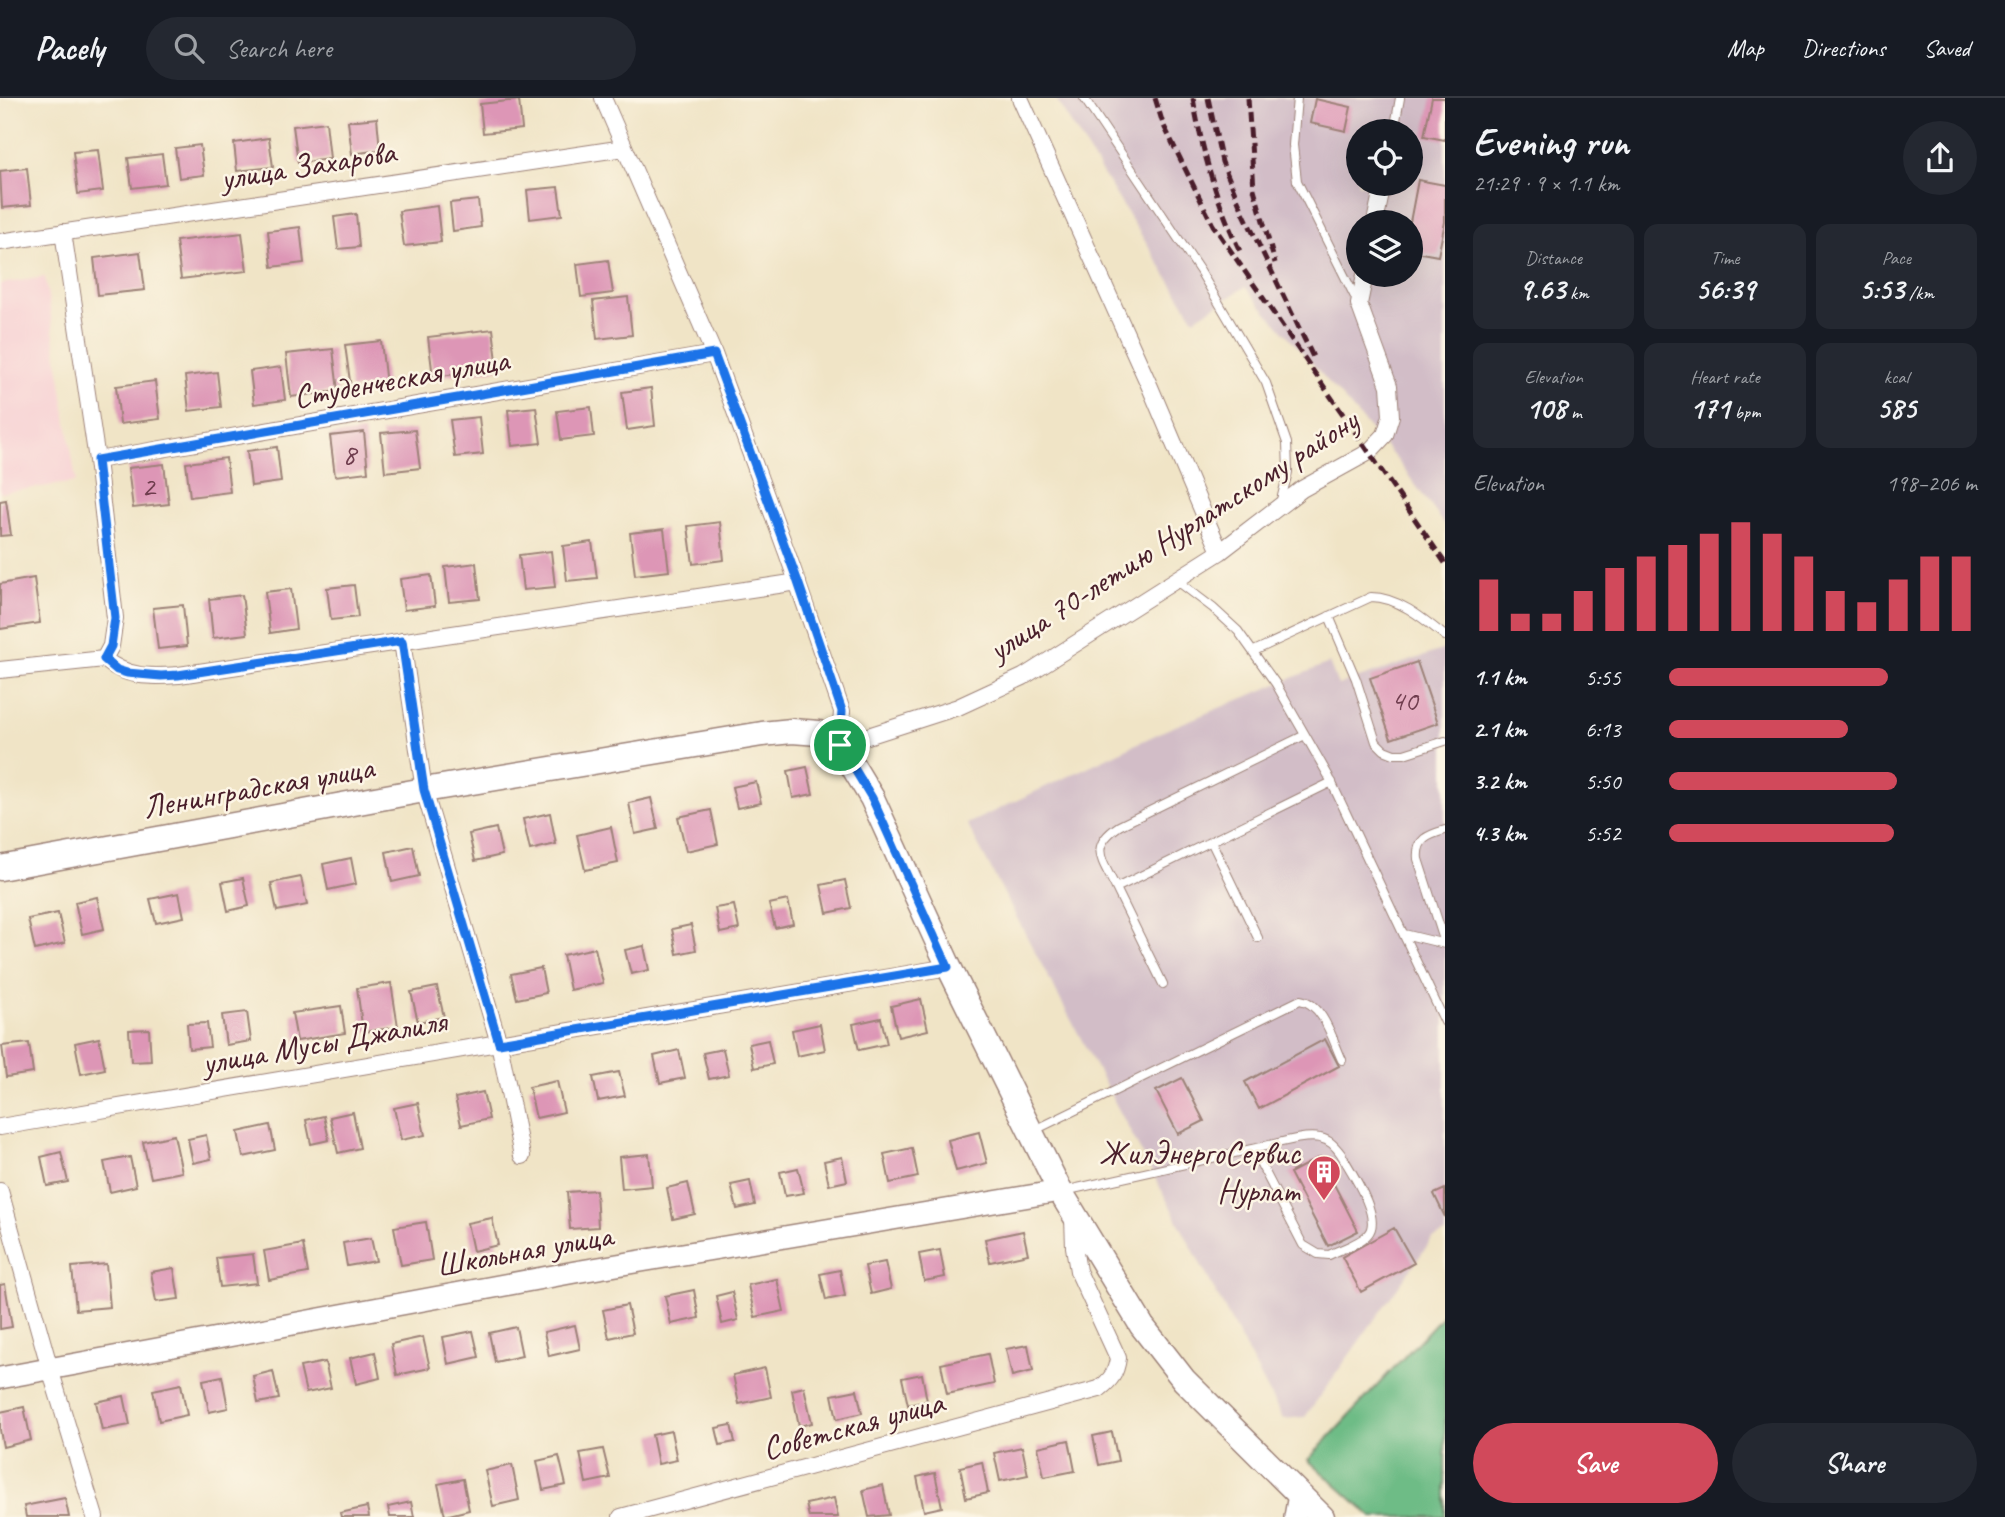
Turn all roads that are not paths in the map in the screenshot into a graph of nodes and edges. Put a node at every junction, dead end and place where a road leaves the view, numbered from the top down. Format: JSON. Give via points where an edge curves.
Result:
{"nodes":[{"id":1,"x":603,"y":98,"type":"edge"},
{"id":2,"x":1020,"y":98,"type":"edge"},
{"id":3,"x":1084,"y":98,"type":"edge"},
{"id":4,"x":1297,"y":98,"type":"edge"},
{"id":5,"x":1400,"y":98,"type":"edge"},
{"id":6,"x":1396,"y":119,"type":"edge"},
{"id":7,"x":624,"y":148,"type":"junction"},
{"id":8,"x":63,"y":232,"type":"junction"},
{"id":9,"x":0,"y":242,"type":"edge"},
{"id":10,"x":1363,"y":287,"type":"edge"},
{"id":11,"x":1359,"y":304,"type":"junction"},
{"id":12,"x":714,"y":354,"type":"junction"},
{"id":13,"x":97,"y":460,"type":"junction"},
{"id":14,"x":1280,"y":507,"type":"junction"},
{"id":15,"x":1220,"y":552,"type":"junction"},
{"id":16,"x":1176,"y":580,"type":"junction"},
{"id":17,"x":798,"y":582,"type":"junction"},
{"id":18,"x":1329,"y":616,"type":"junction"},
{"id":19,"x":1445,"y":636,"type":"edge"},
{"id":20,"x":402,"y":641,"type":"junction"},
{"id":21,"x":1254,"y":651,"type":"junction"},
{"id":22,"x":104,"y":659,"type":"junction"},
{"id":23,"x":0,"y":670,"type":"edge"},
{"id":24,"x":1306,"y":735,"type":"junction"},
{"id":25,"x":830,"y":739,"type":"junction"},
{"id":26,"x":1445,"y":741,"type":"edge"},
{"id":27,"x":1332,"y":782,"type":"junction"},
{"id":28,"x":424,"y":790,"type":"junction"},
{"id":29,"x":1445,"y":830,"type":"edge"},
{"id":30,"x":1211,"y":841,"type":"junction"},
{"id":31,"x":0,"y":868,"type":"edge"},
{"id":32,"x":1116,"y":888,"type":"junction"},
{"id":33,"x":1404,"y":934,"type":"junction"},
{"id":34,"x":1258,"y":938,"type":"dead end"},
{"id":35,"x":1445,"y":943,"type":"edge"},
{"id":36,"x":948,"y":967,"type":"junction"},
{"id":37,"x":1163,"y":984,"type":"dead end"},
{"id":38,"x":1445,"y":1022,"type":"edge"},
{"id":39,"x":499,"y":1043,"type":"junction"},
{"id":40,"x":1342,"y":1060,"type":"dead end"},
{"id":41,"x":0,"y":1127,"type":"edge"},
{"id":42,"x":1031,"y":1132,"type":"junction"},
{"id":43,"x":1253,"y":1149,"type":"junction"},
{"id":44,"x":522,"y":1156,"type":"dead end"},
{"id":45,"x":0,"y":1191,"type":"edge"},
{"id":46,"x":1066,"y":1202,"type":"junction"},
{"id":47,"x":50,"y":1369,"type":"junction"},
{"id":48,"x":0,"y":1378,"type":"edge"},
{"id":49,"x":1296,"y":1506,"type":"edge"},
{"id":50,"x":650,"y":1514,"type":"edge"},
{"id":51,"x":96,"y":1517,"type":"edge"},
{"id":52,"x":621,"y":1517,"type":"edge"},
{"id":53,"x":1322,"y":1517,"type":"edge"}],
"edges":[{"from":1,"to":7,"type":"street"},
{"from":2,"to":15,"type":"street"},
{"from":3,"to":14,"type":"lane","via":[[1200,271],[1266,383],[1287,443],[1288,472]]},
{"from":4,"to":11,"type":"lane","via":[[1293,145],[1297,181]]},
{"from":5,"to":6,"type":"lane"},
{"from":7,"to":8,"type":"street","name":"улица Захарова"},
{"from":7,"to":12,"type":"street"},
{"from":8,"to":9,"type":"street","name":"улица Захарова"},
{"from":8,"to":13,"type":"street"},
{"from":10,"to":11,"type":"street"},
{"from":11,"to":14,"type":"street","name":"улица 70-летию Нурлатскому району","via":[[1389,386],[1391,416],[1384,435],[1368,452]]},
{"from":12,"to":13,"type":"street","name":"Студенческая улица"},
{"from":12,"to":17,"type":"street"},
{"from":13,"to":22,"type":"street","via":[[115,618]]},
{"from":14,"to":15,"type":"street","name":"улица 70-летию Нурлатскому району"},
{"from":15,"to":16,"type":"street","name":"улица 70-летию Нурлатскому району"},
{"from":16,"to":21,"type":"lane","via":[[1213,608]]},
{"from":16,"to":25,"type":"street","name":"улица 70-летию Нурлатскому району","via":[[1023,677],[958,706]]},
{"from":17,"to":20,"type":"street"},
{"from":17,"to":25,"type":"street","via":[[842,711]]},
{"from":18,"to":19,"type":"lane","via":[[1371,597],[1384,597]]},
{"from":18,"to":21,"type":"lane"},
{"from":18,"to":26,"type":"lane","via":[[1376,742],[1384,750],[1404,754]]},
{"from":20,"to":22,"type":"street","via":[[178,675],[127,673]]},
{"from":20,"to":28,"type":"street"},
{"from":21,"to":24,"type":"lane"},
{"from":22,"to":23,"type":"street"},
{"from":24,"to":27,"type":"lane"},
{"from":24,"to":32,"type":"lane","via":[[1105,835],[1101,856]]},
{"from":25,"to":28,"type":"main road","name":"Ленинградская улица","via":[[792,731],[762,734]]},
{"from":25,"to":36,"type":"main road","via":[[872,798]]},
{"from":27,"to":30,"type":"lane"},
{"from":27,"to":33,"type":"lane"},
{"from":28,"to":31,"type":"main road","name":"Ленинградская улица"},
{"from":28,"to":39,"type":"street"},
{"from":29,"to":35,"type":"lane","via":[[1427,835],[1417,849]]},
{"from":30,"to":32,"type":"lane"},
{"from":30,"to":34,"type":"lane"},
{"from":32,"to":37,"type":"lane"},
{"from":33,"to":35,"type":"lane"},
{"from":33,"to":38,"type":"lane"},
{"from":36,"to":39,"type":"street","name":"улица Мусы Джалиля"},
{"from":36,"to":42,"type":"main road"},
{"from":39,"to":41,"type":"street","name":"улица Мусы Джалиля"},
{"from":39,"to":44,"type":"street"},
{"from":40,"to":42,"type":"lane","via":[[1316,1008],[1300,1000]]},
{"from":42,"to":46,"type":"main road"},
{"from":43,"to":43,"type":"lane","via":[[1303,1245],[1329,1255],[1367,1236],[1372,1213],[1335,1145],[1309,1137]]},
{"from":43,"to":46,"type":"lane"},
{"from":45,"to":47,"type":"street"},
{"from":46,"to":47,"type":"street","name":"Школьная улица","via":[[567,1273]]},
{"from":46,"to":49,"type":"main road","via":[[1142,1326]]},
{"from":46,"to":50,"type":"street","name":"Советская улица","via":[[1078,1270],[1118,1358],[1110,1381],[1099,1389]]},
{"from":47,"to":48,"type":"street","name":"Школьная улица"},
{"from":47,"to":51,"type":"street"},
{"from":49,"to":53,"type":"main road"},
{"from":50,"to":52,"type":"street","name":"Советская улица"}]}
